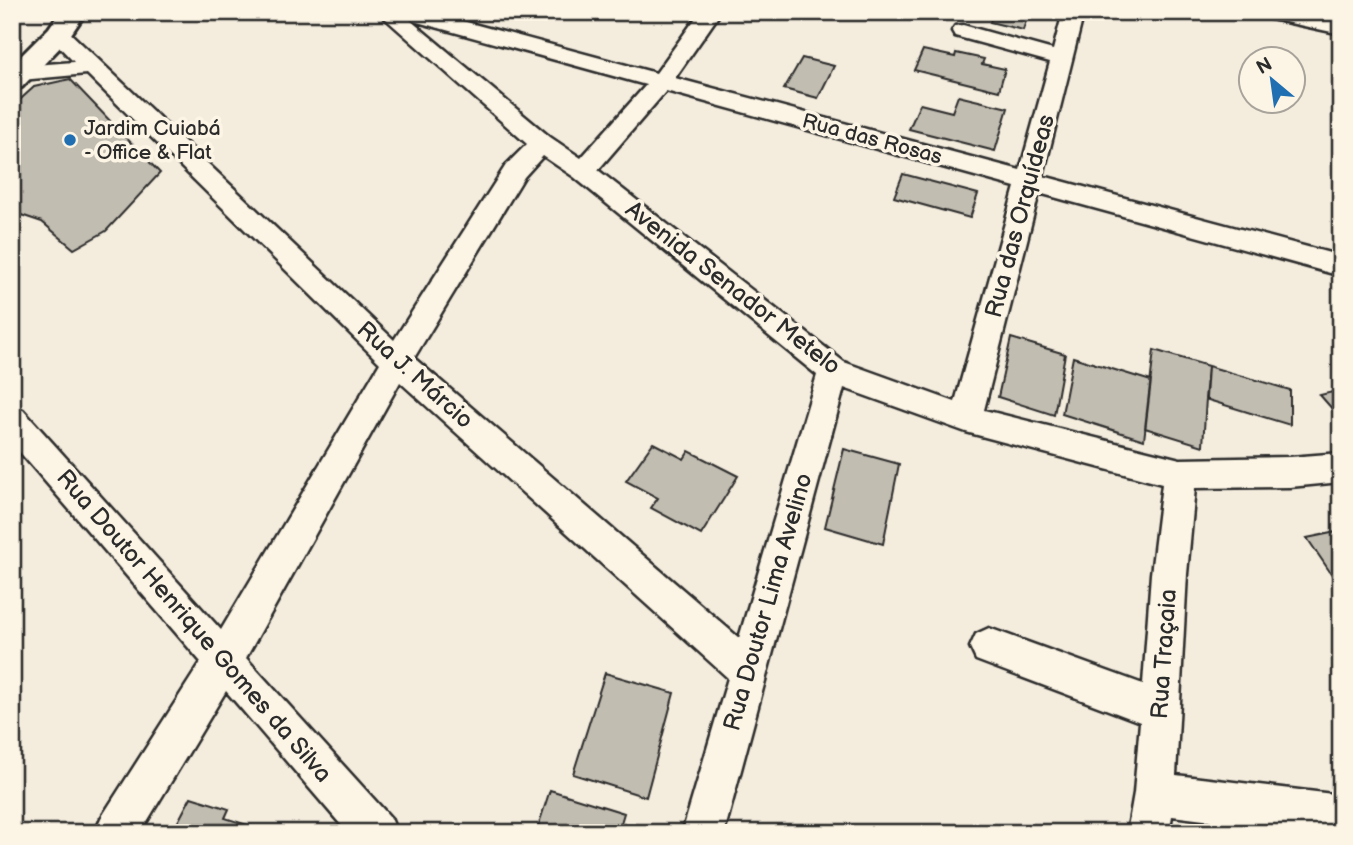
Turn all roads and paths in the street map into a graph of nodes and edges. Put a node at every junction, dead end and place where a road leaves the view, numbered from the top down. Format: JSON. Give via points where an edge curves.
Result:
{"nodes":[{"id":1,"x":388,"y":12,"type":"edge"},
{"id":2,"x":404,"y":12,"type":"edge"},
{"id":3,"x":711,"y":12,"type":"edge"},
{"id":4,"x":1074,"y":12,"type":"edge"},
{"id":5,"x":1264,"y":12,"type":"edge"},
{"id":6,"x":66,"y":23,"type":"edge"},
{"id":7,"x":1341,"y":29,"type":"edge"},
{"id":8,"x":962,"y":31,"type":"dead end"},
{"id":9,"x":1062,"y":58,"type":"junction"},
{"id":10,"x":18,"y":59,"type":"edge"},
{"id":11,"x":93,"y":67,"type":"junction"},
{"id":12,"x":662,"y":81,"type":"junction"},
{"id":13,"x":541,"y":143,"type":"junction"},
{"id":14,"x":583,"y":171,"type":"junction"},
{"id":15,"x":1028,"y":182,"type":"junction"},
{"id":16,"x":1341,"y":267,"type":"edge"},
{"id":17,"x":397,"y":361,"type":"junction"},
{"id":18,"x":833,"y":371,"type":"junction"},
{"id":19,"x":966,"y":419,"type":"junction"},
{"id":20,"x":12,"y":420,"type":"edge"},
{"id":21,"x":1341,"y":467,"type":"edge"},
{"id":22,"x":1180,"y":474,"type":"junction"},
{"id":23,"x":989,"y":646,"type":"dead end"},
{"id":24,"x":223,"y":662,"type":"junction"},
{"id":25,"x":748,"y":671,"type":"junction"},
{"id":26,"x":1160,"y":710,"type":"junction"},
{"id":27,"x":1155,"y":793,"type":"junction"},
{"id":28,"x":1341,"y":816,"type":"edge"},
{"id":29,"x":116,"y":833,"type":"edge"},
{"id":30,"x":376,"y":833,"type":"edge"},
{"id":31,"x":703,"y":833,"type":"edge"},
{"id":32,"x":1148,"y":833,"type":"edge"}],
"edges":[{"from":1,"to":13,"type":"street","name":"Avenida Senador Metelo"},
{"from":2,"to":12,"type":"street","name":"Rua das Rosas"},
{"from":3,"to":12,"type":"street"},
{"from":4,"to":9,"type":"street","name":"Rua das Orquídeas"},
{"from":5,"to":7,"type":"street"},
{"from":6,"to":10,"type":"highway"},
{"from":6,"to":11,"type":"street","name":"Rua J. Márcio"},
{"from":8,"to":9,"type":"street"},
{"from":9,"to":15,"type":"street","name":"Rua das Orquídeas"},
{"from":10,"to":11,"type":"street"},
{"from":11,"to":17,"type":"street","name":"Rua J. Márcio"},
{"from":12,"to":14,"type":"street"},
{"from":12,"to":15,"type":"street","name":"Rua das Rosas"},
{"from":13,"to":14,"type":"street","name":"Avenida Senador Metelo"},
{"from":13,"to":17,"type":"street","via":[[515,171]]},
{"from":14,"to":18,"type":"street","name":"Avenida Senador Metelo"},
{"from":15,"to":16,"type":"street","name":"Rua das Rosas"},
{"from":15,"to":19,"type":"street","name":"Rua das Orquídeas"},
{"from":17,"to":24,"type":"street"},
{"from":17,"to":25,"type":"street","name":"Rua J. Márcio"},
{"from":18,"to":19,"type":"street","name":"Avenida Senador Metelo"},
{"from":18,"to":25,"type":"street","name":"Rua Doutor Lima Avelino"},
{"from":19,"to":22,"type":"street","name":"Avenida Senador Metelo"},
{"from":20,"to":24,"type":"street","name":"Rua Doutor Henrique Gomes da Silva"},
{"from":21,"to":22,"type":"street","name":"Avenida Senador Metelo"},
{"from":22,"to":26,"type":"street","name":"Rua Traçaia"},
{"from":23,"to":26,"type":"street"},
{"from":24,"to":29,"type":"street"},
{"from":24,"to":30,"type":"street","name":"Rua Doutor Henrique Gomes da Silva"},
{"from":25,"to":31,"type":"street","name":"Rua Doutor Lima Avelino"},
{"from":26,"to":27,"type":"street","name":"Rua Traçaia"},
{"from":27,"to":28,"type":"street"},
{"from":27,"to":32,"type":"street","name":"Rua Traçaia"}]}
